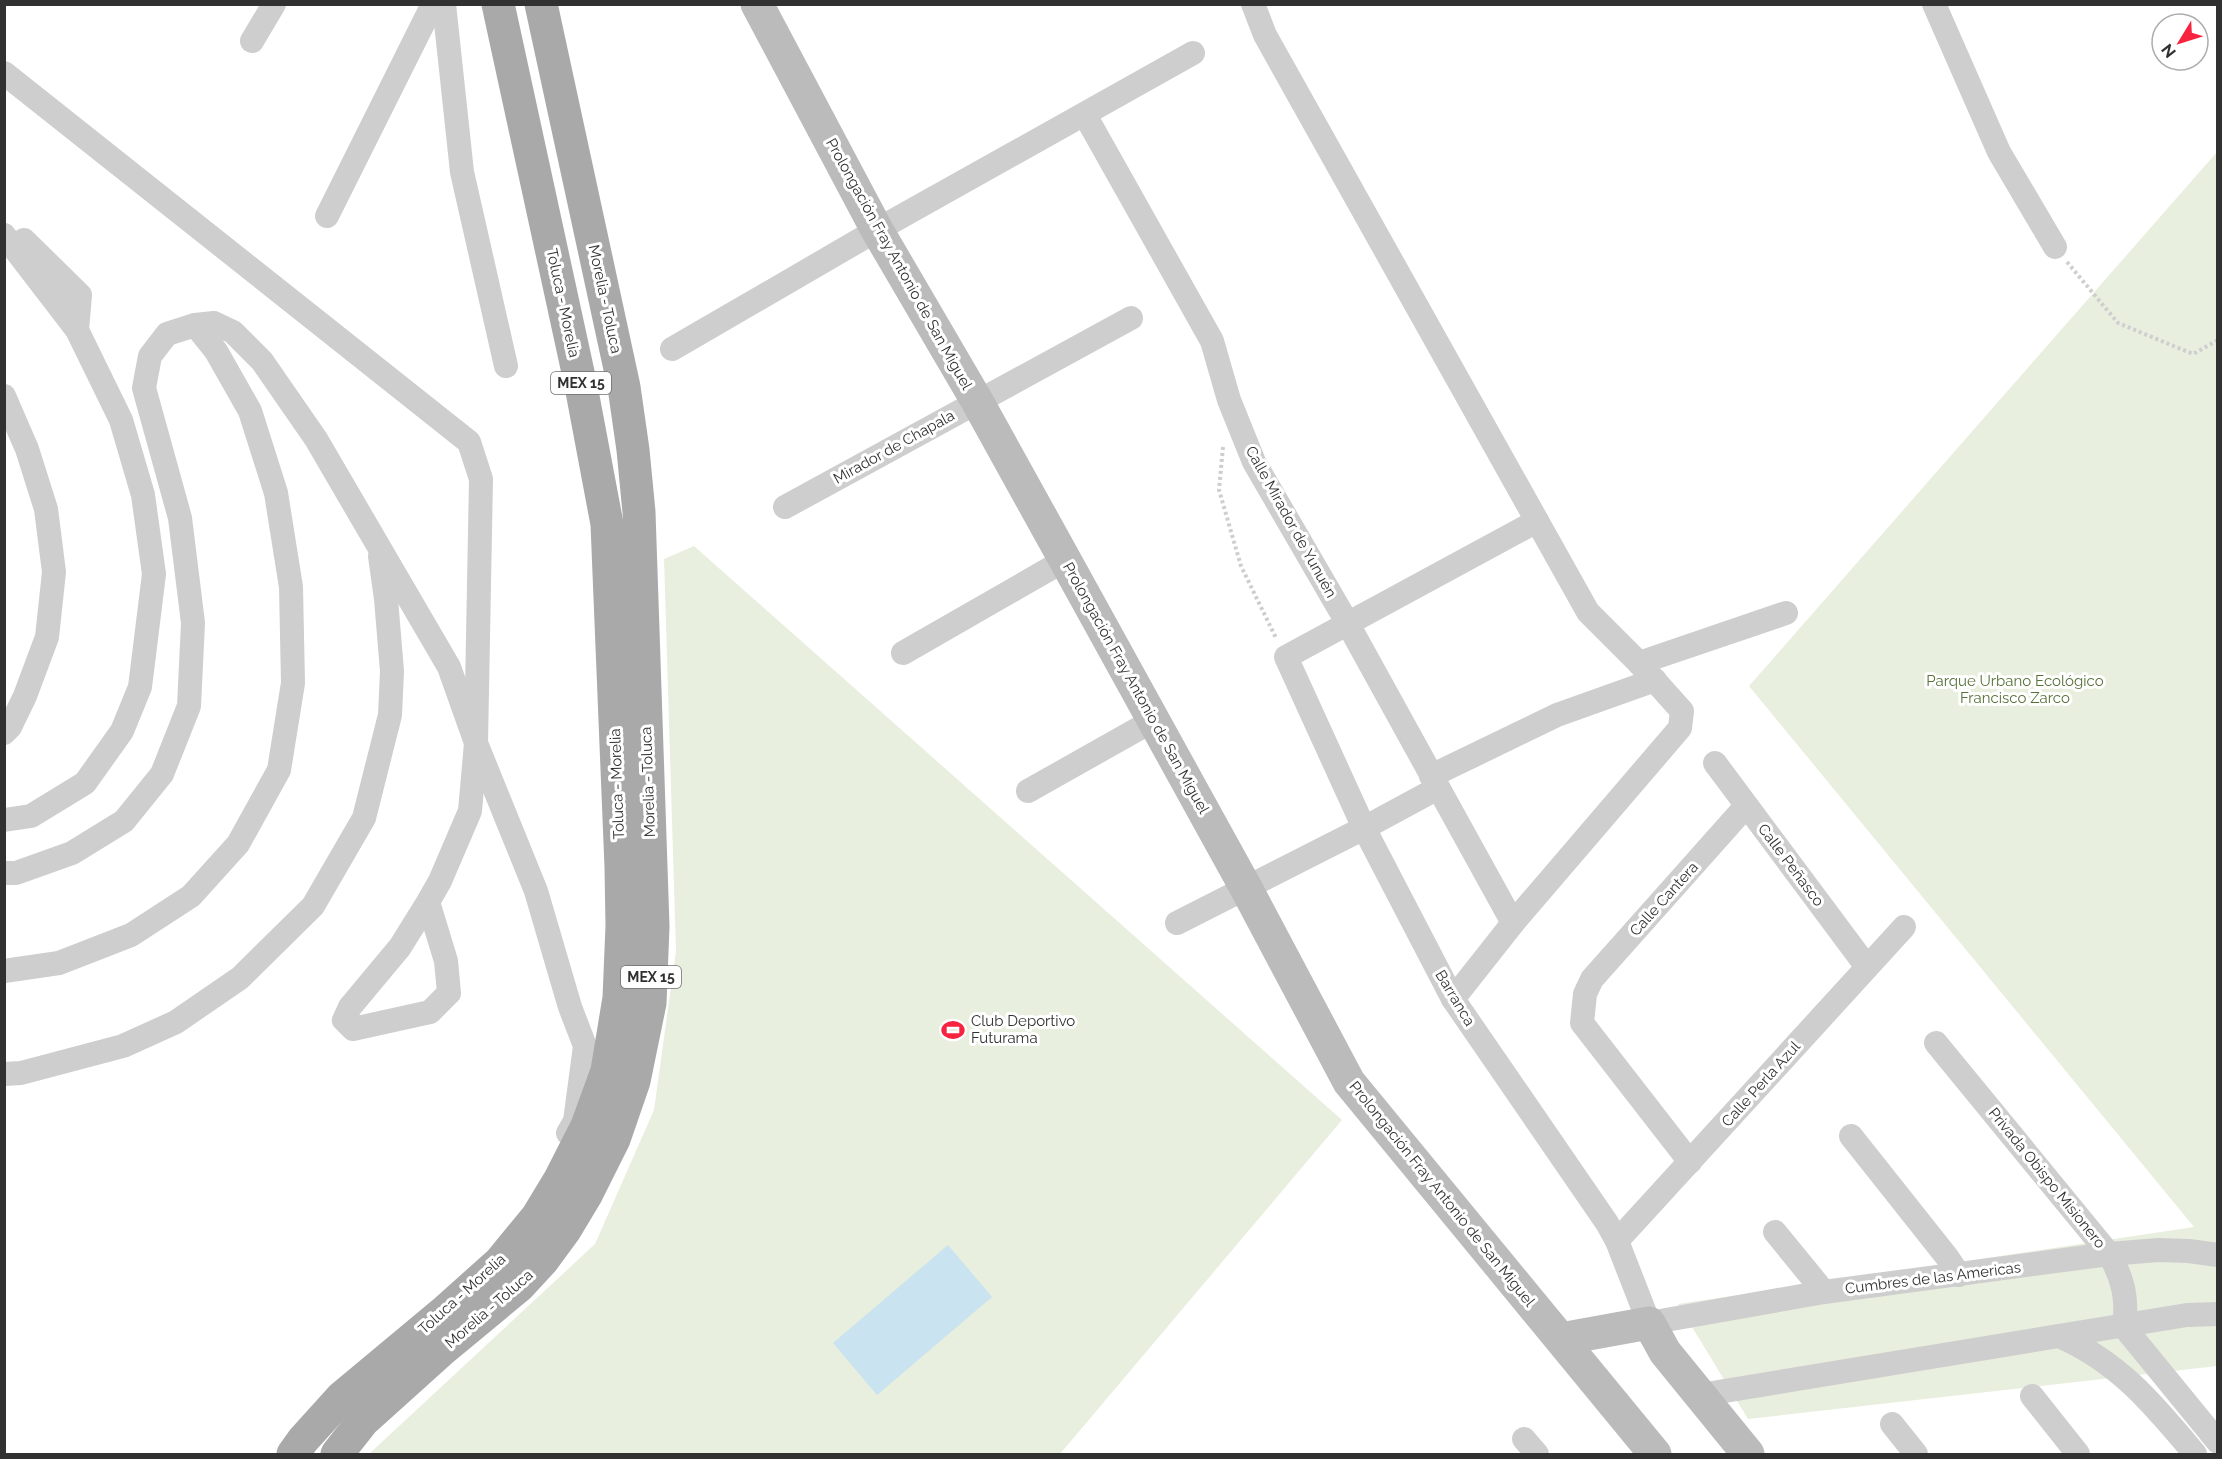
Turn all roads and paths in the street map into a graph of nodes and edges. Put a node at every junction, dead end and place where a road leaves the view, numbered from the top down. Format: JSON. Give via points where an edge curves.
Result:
{"nodes":[{"id":1,"x":274,"y":4,"type":"edge"},
{"id":2,"x":433,"y":4,"type":"edge"},
{"id":3,"x":444,"y":4,"type":"edge"},
{"id":4,"x":498,"y":4,"type":"edge"},
{"id":5,"x":514,"y":4,"type":"edge"},
{"id":6,"x":541,"y":4,"type":"edge"},
{"id":7,"x":757,"y":4,"type":"edge"},
{"id":8,"x":1253,"y":4,"type":"edge"},
{"id":9,"x":1934,"y":4,"type":"edge"},
{"id":10,"x":252,"y":41,"type":"dead end"},
{"id":11,"x":1193,"y":52,"type":"dead end"},
{"id":12,"x":555,"y":64,"type":"junction"},
{"id":13,"x":4,"y":73,"type":"edge"},
{"id":14,"x":519,"y":97,"type":"junction"},
{"id":15,"x":1085,"y":115,"type":"junction"},
{"id":16,"x":327,"y":216,"type":"dead end"},
{"id":17,"x":877,"y":230,"type":"junction"},
{"id":18,"x":4,"y":233,"type":"edge"},
{"id":19,"x":2055,"y":247,"type":"joint"},
{"id":20,"x":1131,"y":318,"type":"dead end"},
{"id":21,"x":195,"y":325,"type":"junction"},
{"id":22,"x":2217,"y":340,"type":"edge"},
{"id":23,"x":672,"y":349,"type":"dead end"},
{"id":24,"x":506,"y":366,"type":"dead end"},
{"id":25,"x":281,"y":387,"type":"junction"},
{"id":26,"x":624,"y":387,"type":"junction"},
{"id":27,"x":4,"y":396,"type":"edge"},
{"id":28,"x":977,"y":401,"type":"junction"},
{"id":29,"x":250,"y":411,"type":"junction"},
{"id":30,"x":1224,"y":445,"type":"dead end"},
{"id":31,"x":785,"y":507,"type":"dead end"},
{"id":32,"x":1536,"y":521,"type":"junction"},
{"id":33,"x":379,"y":547,"type":"junction"},
{"id":34,"x":1065,"y":560,"type":"junction"},
{"id":35,"x":419,"y":612,"type":"junction"},
{"id":36,"x":1786,"y":613,"type":"dead end"},
{"id":37,"x":1348,"y":624,"type":"junction"},
{"id":38,"x":388,"y":629,"type":"junction"},
{"id":39,"x":903,"y":652,"type":"dead end"},
{"id":40,"x":1286,"y":657,"type":"junction"},
{"id":41,"x":1647,"y":671,"type":"junction"},
{"id":42,"x":1154,"y":720,"type":"junction"},
{"id":43,"x":4,"y":733,"type":"edge"},
{"id":44,"x":476,"y":744,"type":"junction"},
{"id":45,"x":1715,"y":763,"type":"dead end"},
{"id":46,"x":1434,"y":782,"type":"junction"},
{"id":47,"x":1028,"y":791,"type":"dead end"},
{"id":48,"x":1746,"y":806,"type":"junction"},
{"id":49,"x":4,"y":820,"type":"edge"},
{"id":50,"x":1364,"y":828,"type":"junction"},
{"id":51,"x":4,"y":873,"type":"edge"},
{"id":52,"x":1246,"y":888,"type":"junction"},
{"id":53,"x":428,"y":902,"type":"junction"},
{"id":54,"x":1177,"y":923,"type":"dead end"},
{"id":55,"x":1513,"y":923,"type":"junction"},
{"id":56,"x":1904,"y":927,"type":"dead end"},
{"id":57,"x":1867,"y":967,"type":"junction"},
{"id":58,"x":4,"y":971,"type":"edge"},
{"id":59,"x":1453,"y":999,"type":"junction"},
{"id":60,"x":1936,"y":1043,"type":"dead end"},
{"id":61,"x":4,"y":1074,"type":"edge"},
{"id":62,"x":1851,"y":1136,"type":"dead end"},
{"id":63,"x":1690,"y":1161,"type":"junction"},
{"id":64,"x":530,"y":1225,"type":"junction"},
{"id":65,"x":1775,"y":1232,"type":"dead end"},
{"id":66,"x":1617,"y":1241,"type":"junction"},
{"id":67,"x":2109,"y":1254,"type":"junction"},
{"id":68,"x":2217,"y":1255,"type":"edge"},
{"id":69,"x":1959,"y":1275,"type":"junction"},
{"id":70,"x":1824,"y":1292,"type":"junction"},
{"id":71,"x":2217,"y":1314,"type":"edge"},
{"id":72,"x":1649,"y":1323,"type":"junction"},
{"id":73,"x":2124,"y":1327,"type":"junction"},
{"id":74,"x":2059,"y":1336,"type":"junction"},
{"id":75,"x":1561,"y":1339,"type":"junction"},
{"id":76,"x":1700,"y":1395,"type":"junction"},
{"id":77,"x":2032,"y":1396,"type":"dead end"},
{"id":78,"x":1892,"y":1424,"type":"dead end"},
{"id":79,"x":2217,"y":1442,"type":"edge"},
{"id":80,"x":293,"y":1455,"type":"edge"},
{"id":81,"x":336,"y":1455,"type":"edge"},
{"id":82,"x":1655,"y":1455,"type":"edge"},
{"id":83,"x":1748,"y":1455,"type":"edge"},
{"id":84,"x":1916,"y":1455,"type":"edge"},
{"id":85,"x":2078,"y":1455,"type":"edge"},
{"id":86,"x":2195,"y":1455,"type":"edge"}],
"edges":[{"from":1,"to":10,"type":"street"},
{"from":2,"to":16,"type":"street"},
{"from":3,"to":24,"type":"street","via":[[462,172]]},
{"from":4,"to":14,"type":"main road","name":"Toluca - Morelia","number":"MEX 15"},
{"from":5,"to":12,"type":"main road","via":[[525,57],[535,63]]},
{"from":6,"to":12,"type":"main road","name":"Morelia - Toluca","number":"MEX 15"},
{"from":7,"to":17,"type":"street","name":"Prolongación Fray Antonio de San Miguel"},
{"from":8,"to":32,"type":"street","via":[[1265,35]]},
{"from":9,"to":19,"type":"street","via":[[1999,152]]},
{"from":11,"to":15,"type":"street"},
{"from":12,"to":26,"type":"main road","name":"Morelia - Toluca","number":"MEX 15"},
{"from":13,"to":44,"type":"street","via":[[470,442],[480,479]]},
{"from":14,"to":26,"type":"main road","via":[[546,90],[551,94],[587,280]]},
{"from":14,"to":64,"type":"main road","name":"Toluca - Morelia","number":"MEX 15","via":[[607,524],[622,915],[621,981],[607,1071],[587,1126],[560,1179]]},
{"from":15,"to":17,"type":"street"},
{"from":15,"to":37,"type":"street","name":"Calle Mirador de Yunuén","via":[[1212,341],[1228,400],[1254,462]]},
{"from":17,"to":23,"type":"street"},
{"from":17,"to":28,"type":"street","name":"Prolongación Fray Antonio de San Miguel"},
{"from":18,"to":49,"type":"street","via":[[16,232],[80,295],[77,330],[121,420],[143,495],[154,574],[140,687],[122,731],[85,783],[31,816]]},
{"from":19,"to":22,"type":"path","via":[[2118,323],[2193,354]]},
{"from":20,"to":28,"type":"street","name":"Mirador de Chapala"},
{"from":21,"to":25,"type":"street","via":[[214,323],[233,332]]},
{"from":21,"to":29,"type":"street","via":[[216,351]]},
{"from":21,"to":51,"type":"street","via":[[167,334],[150,356],[144,388],[180,518],[193,623],[189,706],[162,774],[124,821],[72,853],[16,873]]},
{"from":25,"to":29,"type":"street"},
{"from":25,"to":33,"type":"street"},
{"from":26,"to":81,"type":"main road","name":"Morelia - Toluca","number":"MEX 15","via":[[639,512],[653,926],[650,1003],[634,1081],[614,1139],[586,1195],[543,1260],[519,1286],[363,1421]]},
{"from":27,"to":43,"type":"street","via":[[27,449],[46,509],[54,572],[47,637],[25,696]]},
{"from":28,"to":31,"type":"street","name":"Mirador de Chapala"},
{"from":28,"to":34,"type":"street","name":"Prolongación Fray Antonio de San Miguel"},
{"from":29,"to":58,"type":"street","via":[[276,493],[291,587],[293,683],[279,770],[238,844],[191,896],[130,935],[59,963]]},
{"from":30,"to":40,"type":"path","via":[[1219,490],[1241,566]]},
{"from":32,"to":37,"type":"street"},
{"from":32,"to":41,"type":"street","via":[[1588,612]]},
{"from":33,"to":35,"type":"street"},
{"from":33,"to":38,"type":"street"},
{"from":34,"to":39,"type":"street"},
{"from":34,"to":42,"type":"street","name":"Prolongación Fray Antonio de San Miguel"},
{"from":35,"to":38,"type":"street"},
{"from":35,"to":44,"type":"street","via":[[449,667]]},
{"from":36,"to":41,"type":"street"},
{"from":37,"to":40,"type":"street"},
{"from":37,"to":46,"type":"street","name":"Calle Mirador de Yunuén"},
{"from":38,"to":61,"type":"street","via":[[392,671],[390,716],[364,818],[313,906],[240,978],[176,1022],[123,1046]]},
{"from":40,"to":50,"type":"street","name":"Barranca"},
{"from":41,"to":46,"type":"street"},
{"from":41,"to":55,"type":"street","via":[[1682,711],[1680,728]]},
{"from":42,"to":47,"type":"street"},
{"from":42,"to":52,"type":"street","name":"Prolongación Fray Antonio de San Miguel"},
{"from":44,"to":53,"type":"street","via":[[470,811]]},
{"from":44,"to":64,"type":"street","via":[[536,891],[585,1046],[575,1121],[529,1212]]},
{"from":45,"to":48,"type":"street","name":"Calle Peñasco"},
{"from":46,"to":50,"type":"street"},
{"from":46,"to":55,"type":"street","name":"Calle Mirador de Yunuén"},
{"from":48,"to":57,"type":"street","name":"Calle Peñasco"},
{"from":48,"to":63,"type":"street","name":"Calle Cantera","via":[[1592,979],[1585,994],[1582,1023]]},
{"from":50,"to":52,"type":"street"},
{"from":50,"to":59,"type":"street","name":"Barranca"},
{"from":52,"to":54,"type":"street"},
{"from":52,"to":75,"type":"street","name":"Prolongación Fray Antonio de San Miguel","via":[[1349,1082]]},
{"from":53,"to":53,"type":"street","via":[[400,947],[350,1007],[344,1020],[353,1029],[430,1012],[449,993],[446,961]]},
{"from":55,"to":59,"type":"street"},
{"from":56,"to":57,"type":"street","name":"Calle Perla Azul"},
{"from":57,"to":63,"type":"street","name":"Calle Perla Azul"},
{"from":59,"to":66,"type":"street","name":"Barranca"},
{"from":60,"to":67,"type":"street","name":"Privada Obispo Misionero"},
{"from":62,"to":69,"type":"street"},
{"from":63,"to":66,"type":"street","name":"Calle Perla Azul"},
{"from":64,"to":80,"type":"main road","name":"Toluca - Morelia","number":"MEX 15","via":[[500,1262],[341,1398]]},
{"from":65,"to":70,"type":"street"},
{"from":66,"to":72,"type":"street","name":"Barranca"},
{"from":67,"to":68,"type":"street","name":"Cumbres de las Americas","via":[[2158,1250]]},
{"from":67,"to":69,"type":"street","name":"Cumbres de las Americas"},
{"from":67,"to":73,"type":"street","name":"Privada Obispo Misionero","via":[[2125,1289]]},
{"from":69,"to":70,"type":"street","name":"Cumbres de las Americas"},
{"from":70,"to":72,"type":"street","name":"Cumbres de las Americas"},
{"from":71,"to":73,"type":"street","via":[[2187,1315]]},
{"from":72,"to":75,"type":"street"},
{"from":72,"to":76,"type":"street","via":[[1665,1352]]},
{"from":73,"to":74,"type":"street"},
{"from":73,"to":79,"type":"street"},
{"from":74,"to":76,"type":"street"},
{"from":74,"to":86,"type":"street","via":[[2094,1354],[2132,1383]]},
{"from":75,"to":82,"type":"street","name":"Prolongación Fray Antonio de San Miguel"},
{"from":76,"to":83,"type":"street"},
{"from":77,"to":85,"type":"street"},
{"from":78,"to":84,"type":"street"}]}
